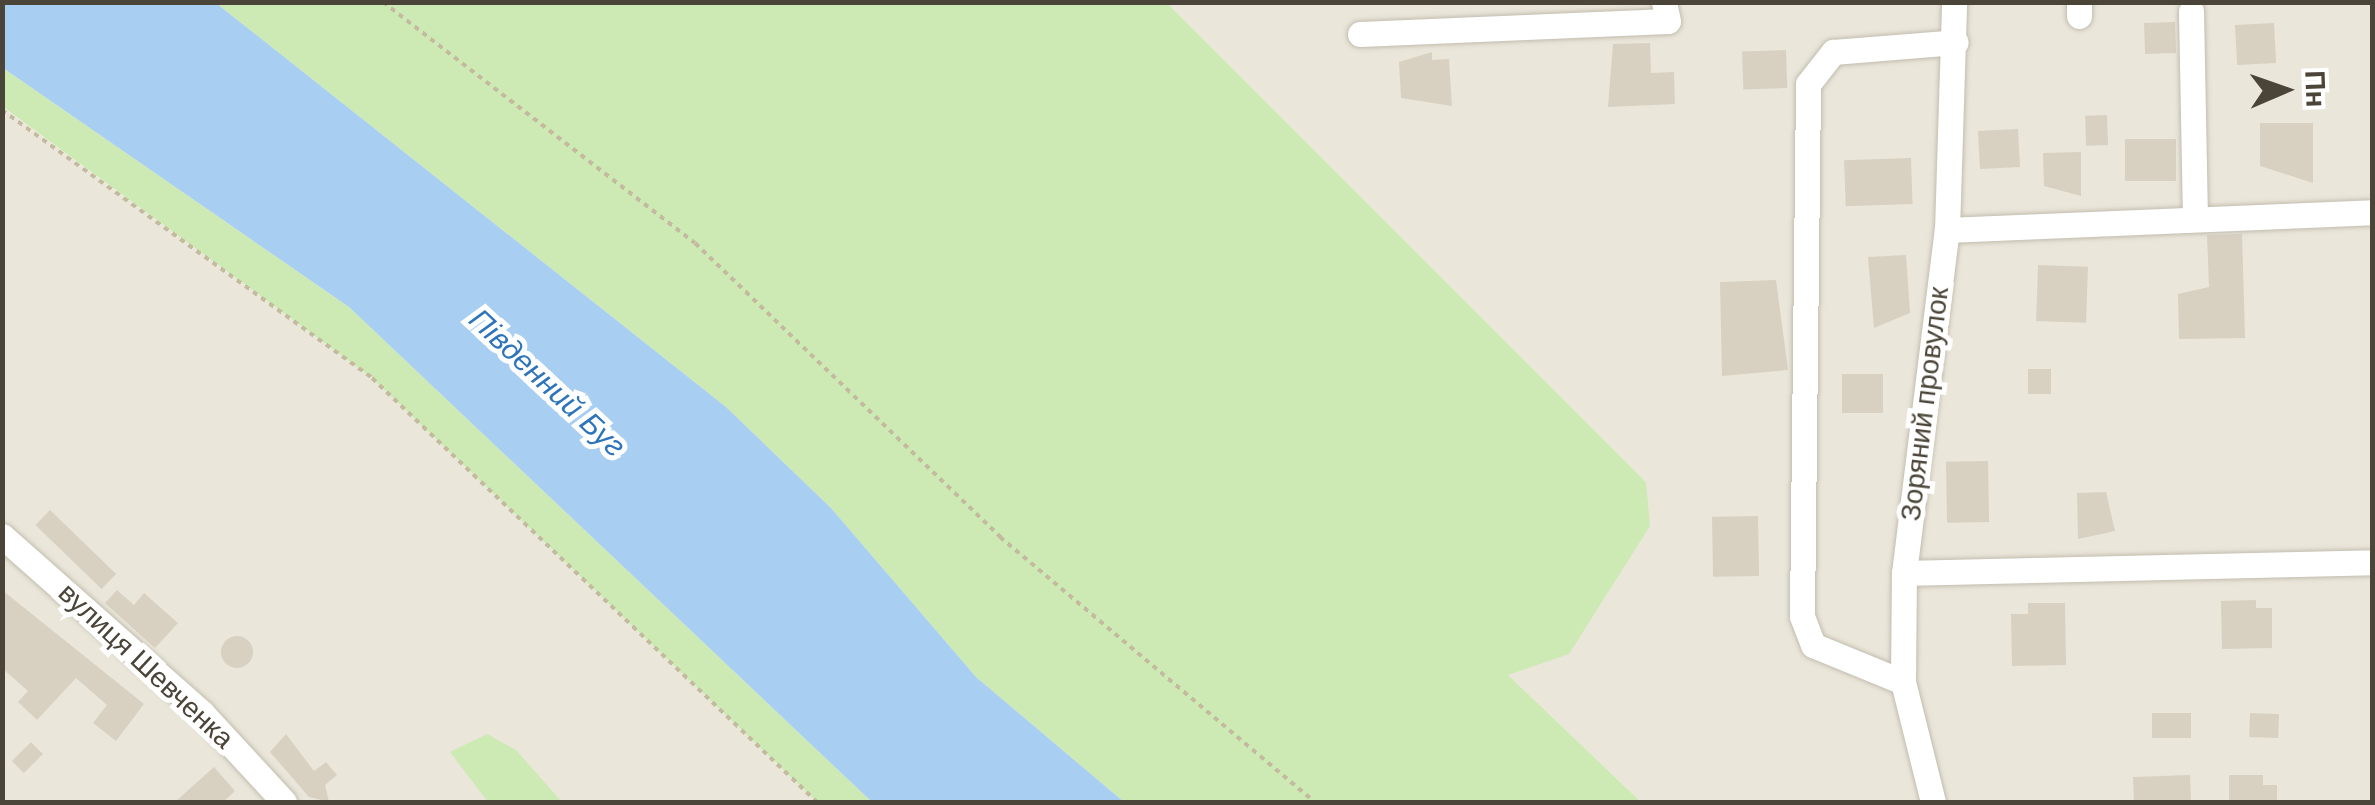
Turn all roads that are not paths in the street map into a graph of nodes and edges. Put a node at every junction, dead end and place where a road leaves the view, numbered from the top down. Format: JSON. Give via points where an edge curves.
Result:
{"nodes":[{"id":1,"x":1664,"y":2,"type":"edge"},
{"id":2,"x":1954,"y":2,"type":"edge"},
{"id":3,"x":2191,"y":11,"type":"dead end"},
{"id":4,"x":1360,"y":34,"type":"dead end"},
{"id":5,"x":1956,"y":42,"type":"junction"},
{"id":6,"x":2372,"y":212,"type":"edge"},
{"id":7,"x":2195,"y":216,"type":"junction"},
{"id":8,"x":1946,"y":230,"type":"junction"},
{"id":9,"x":2,"y":536,"type":"edge"},
{"id":10,"x":2372,"y":562,"type":"edge"},
{"id":11,"x":1904,"y":573,"type":"junction"},
{"id":12,"x":1903,"y":682,"type":"junction"},
{"id":13,"x":284,"y":802,"type":"edge"},
{"id":14,"x":1933,"y":802,"type":"edge"}],
"edges":[{"from":1,"to":4,"type":"street","via":[[1668,21]]},
{"from":2,"to":5,"type":"street","name":"Зоряний провулок"},
{"from":3,"to":7,"type":"street"},
{"from":5,"to":8,"type":"street","name":"Зоряний провулок"},
{"from":5,"to":12,"type":"street","via":[[1833,52],[1808,84],[1802,616],[1813,645]]},
{"from":6,"to":7,"type":"street"},
{"from":7,"to":8,"type":"street"},
{"from":8,"to":11,"type":"street","name":"Зоряний провулок"},
{"from":9,"to":13,"type":"street","name":"вулиця Шевченка","via":[[202,713]]},
{"from":10,"to":11,"type":"street"},
{"from":11,"to":12,"type":"street","name":"Зоряний провулок"},
{"from":12,"to":14,"type":"street","name":"Зоряний провулок"}]}
